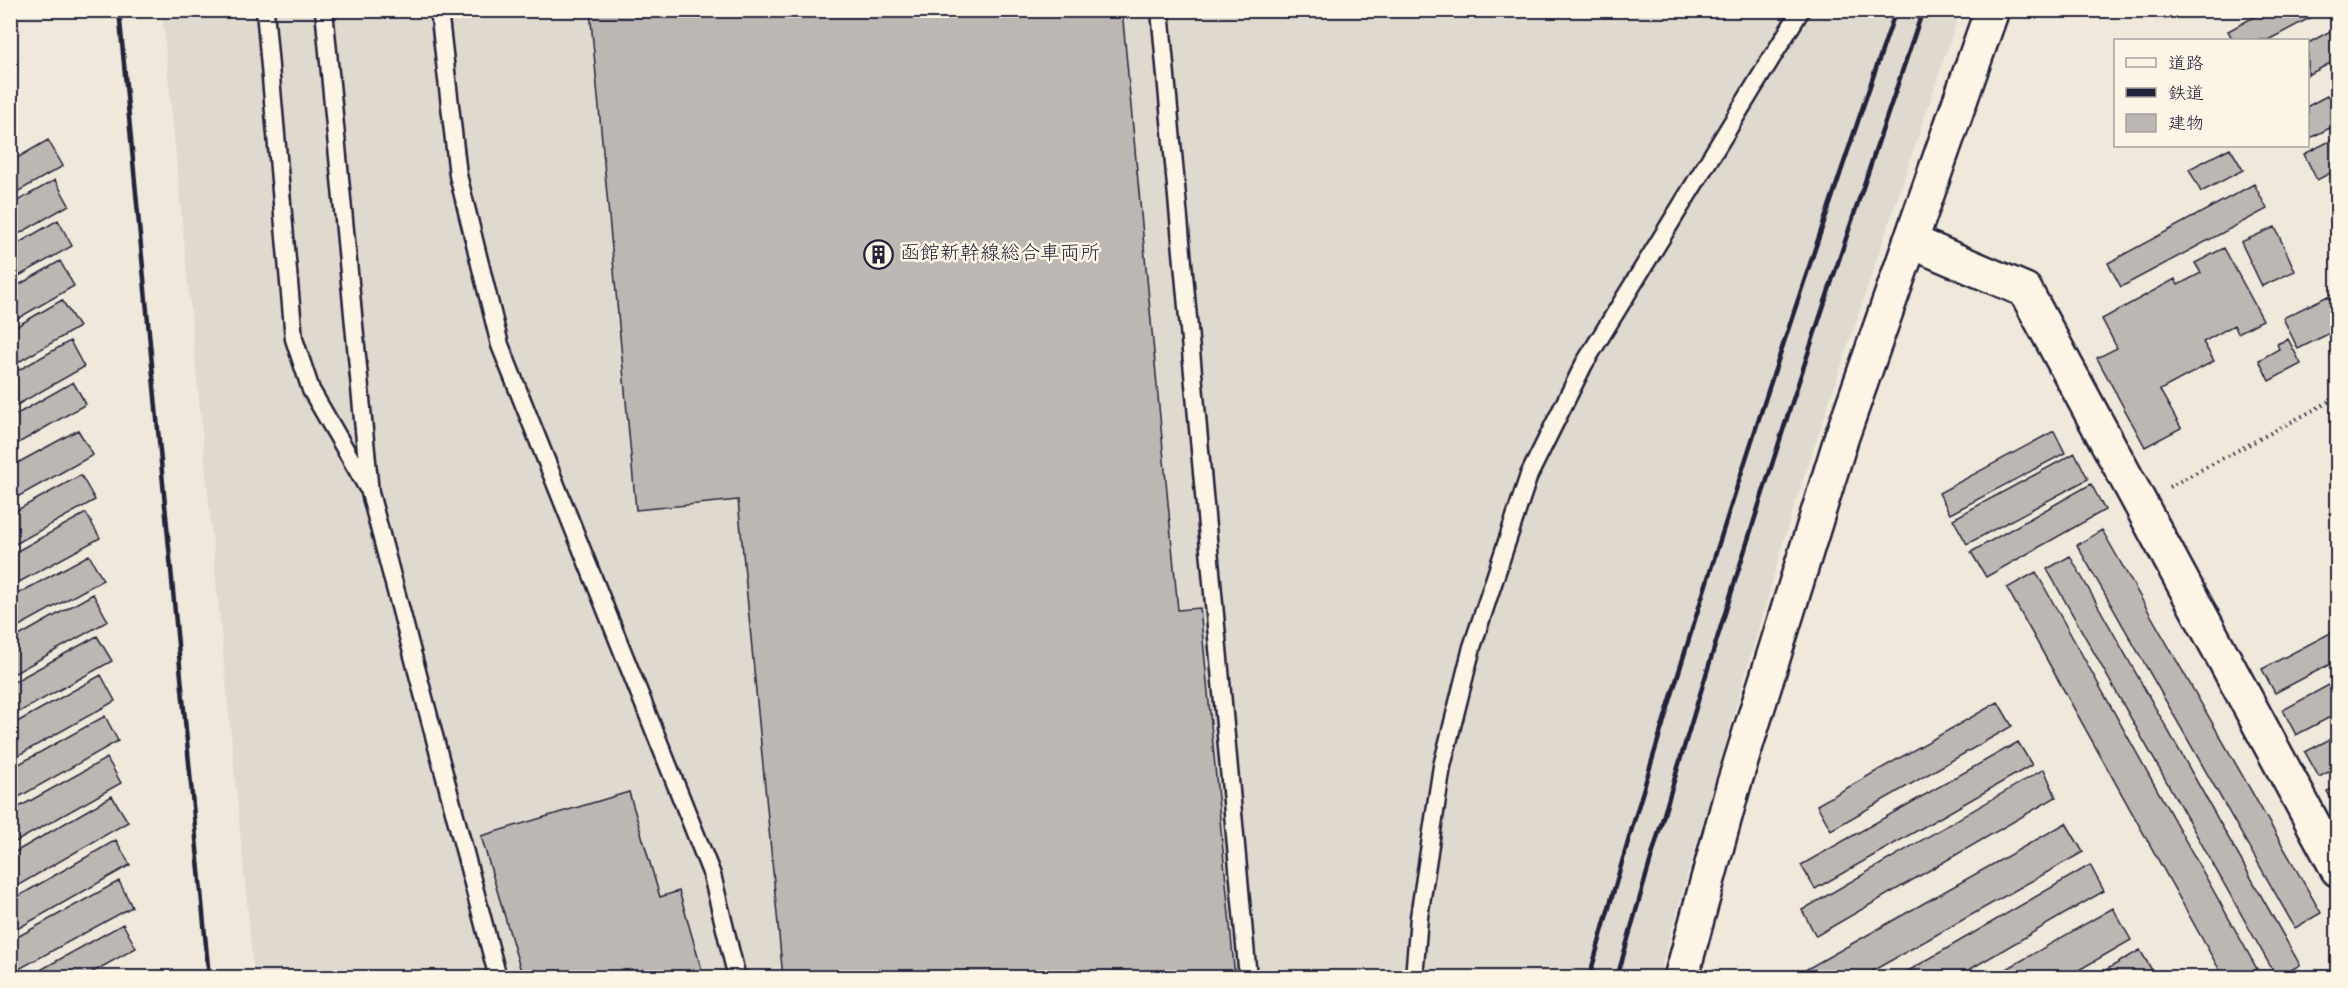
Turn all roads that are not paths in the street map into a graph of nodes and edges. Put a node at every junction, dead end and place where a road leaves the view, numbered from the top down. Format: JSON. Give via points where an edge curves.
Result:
{"nodes":[{"id":1,"x":265,"y":10,"type":"edge"},
{"id":2,"x":324,"y":10,"type":"edge"},
{"id":3,"x":439,"y":10,"type":"edge"},
{"id":4,"x":1160,"y":10,"type":"edge"},
{"id":5,"x":1801,"y":10,"type":"edge"},
{"id":6,"x":1992,"y":10,"type":"edge"},
{"id":7,"x":1910,"y":241,"type":"junction"},
{"id":8,"x":370,"y":493,"type":"junction"},
{"id":9,"x":2337,"y":870,"type":"edge"},
{"id":10,"x":498,"y":978,"type":"edge"},
{"id":11,"x":737,"y":978,"type":"edge"},
{"id":12,"x":1248,"y":978,"type":"edge"},
{"id":13,"x":1414,"y":978,"type":"edge"},
{"id":14,"x":1681,"y":978,"type":"edge"}],
"edges":[{"from":1,"to":8,"type":"lane","via":[[294,339],[311,390]]},
{"from":2,"to":8,"type":"lane"},
{"from":3,"to":11,"type":"lane","via":[[458,175],[500,345],[712,875]]},
{"from":4,"to":12,"type":"lane"},
{"from":5,"to":13,"type":"lane","via":[[1584,364],[1529,475],[1472,647],[1442,766],[1419,917]]},
{"from":6,"to":7,"type":"street"},
{"from":7,"to":9,"type":"street","via":[[2025,290]]},
{"from":7,"to":14,"type":"street","via":[[1840,439],[1733,787]]},
{"from":8,"to":10,"type":"lane"}]}
